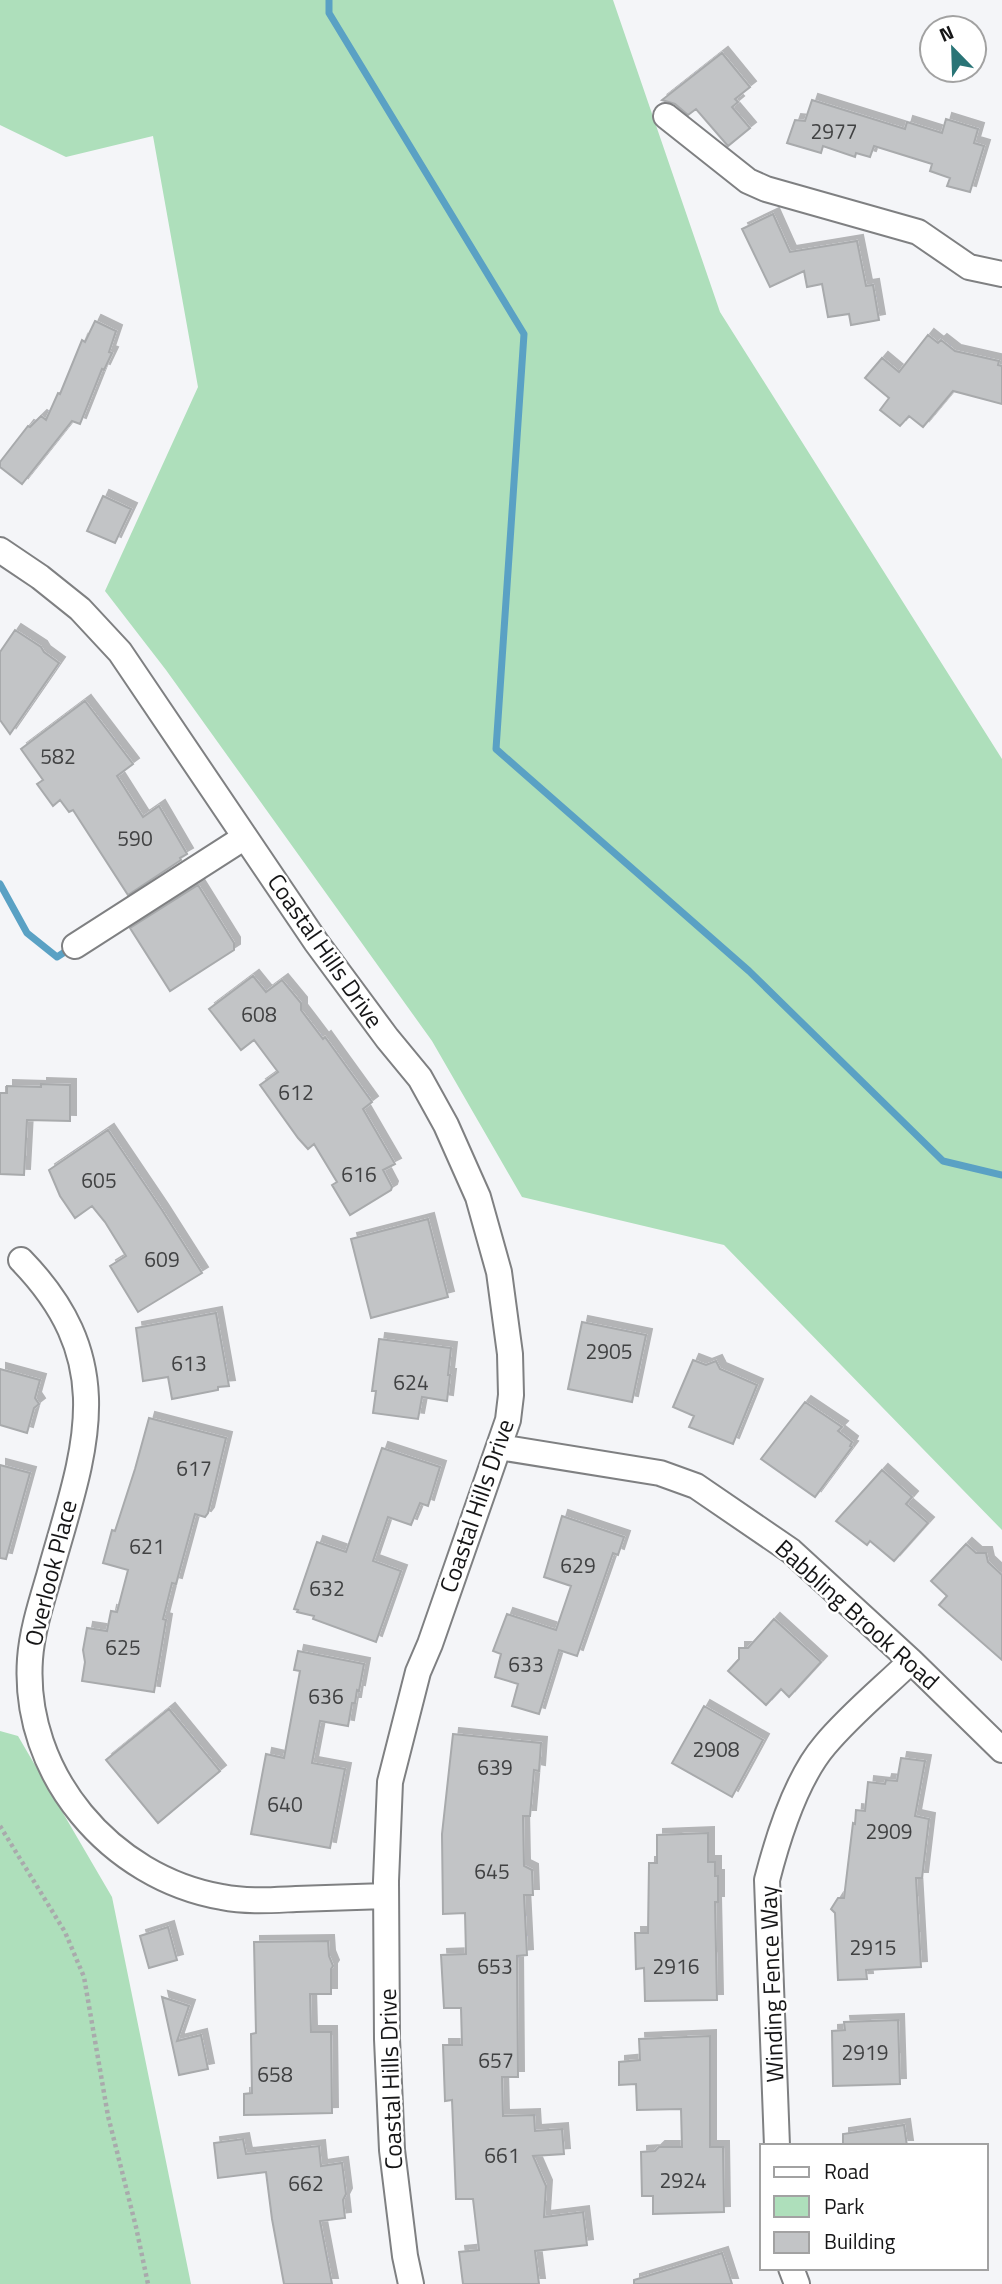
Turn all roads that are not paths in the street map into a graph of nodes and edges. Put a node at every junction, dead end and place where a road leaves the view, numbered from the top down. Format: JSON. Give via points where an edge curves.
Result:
{"nodes":[{"id":1,"x":666,"y":116,"type":"dead end"},
{"id":2,"x":1002,"y":274,"type":"edge"},
{"id":3,"x":0,"y":550,"type":"edge"},
{"id":4,"x":245,"y":836,"type":"junction"},
{"id":5,"x":75,"y":946,"type":"dead end"},
{"id":6,"x":20,"y":1260,"type":"dead end"},
{"id":7,"x":499,"y":1447,"type":"junction"},
{"id":8,"x":911,"y":1661,"type":"junction"},
{"id":9,"x":1002,"y":1750,"type":"edge"},
{"id":10,"x":386,"y":1896,"type":"junction"},
{"id":11,"x":777,"y":2144,"type":"edge"},
{"id":12,"x":411,"y":2284,"type":"edge"}],
"edges":[{"from":1,"to":2,"type":"street","via":[[766,190],[918,232],[969,267]]},
{"from":3,"to":4,"type":"street","name":"Coastal Hills Drive","via":[[80,609],[120,652]]},
{"from":4,"to":5,"type":"street"},
{"from":4,"to":7,"type":"street","name":"Coastal Hills Drive","via":[[316,943],[420,1078],[478,1197],[506,1312],[511,1395]]},
{"from":6,"to":10,"type":"street","name":"Overlook Place","via":[[65,1318],[82,1363],[86,1393],[83,1450],[30,1659],[40,1738],[62,1787],[95,1831],[117,1850],[140,1867],[193,1890],[251,1900]]},
{"from":7,"to":8,"type":"street","name":"Babbling Brook Road","via":[[660,1473],[696,1486],[791,1551]]},
{"from":7,"to":10,"type":"street","name":"Coastal Hills Drive","via":[[418,1672],[399,1742],[390,1782]]},
{"from":8,"to":9,"type":"street","name":"Babbling Brook Road"},
{"from":8,"to":11,"type":"street","name":"Winding Fence Way","via":[[824,1746],[793,1802],[774,1853],[768,1880]]},
{"from":10,"to":12,"type":"street","name":"Coastal Hills Drive","via":[[392,2150]]}]}
